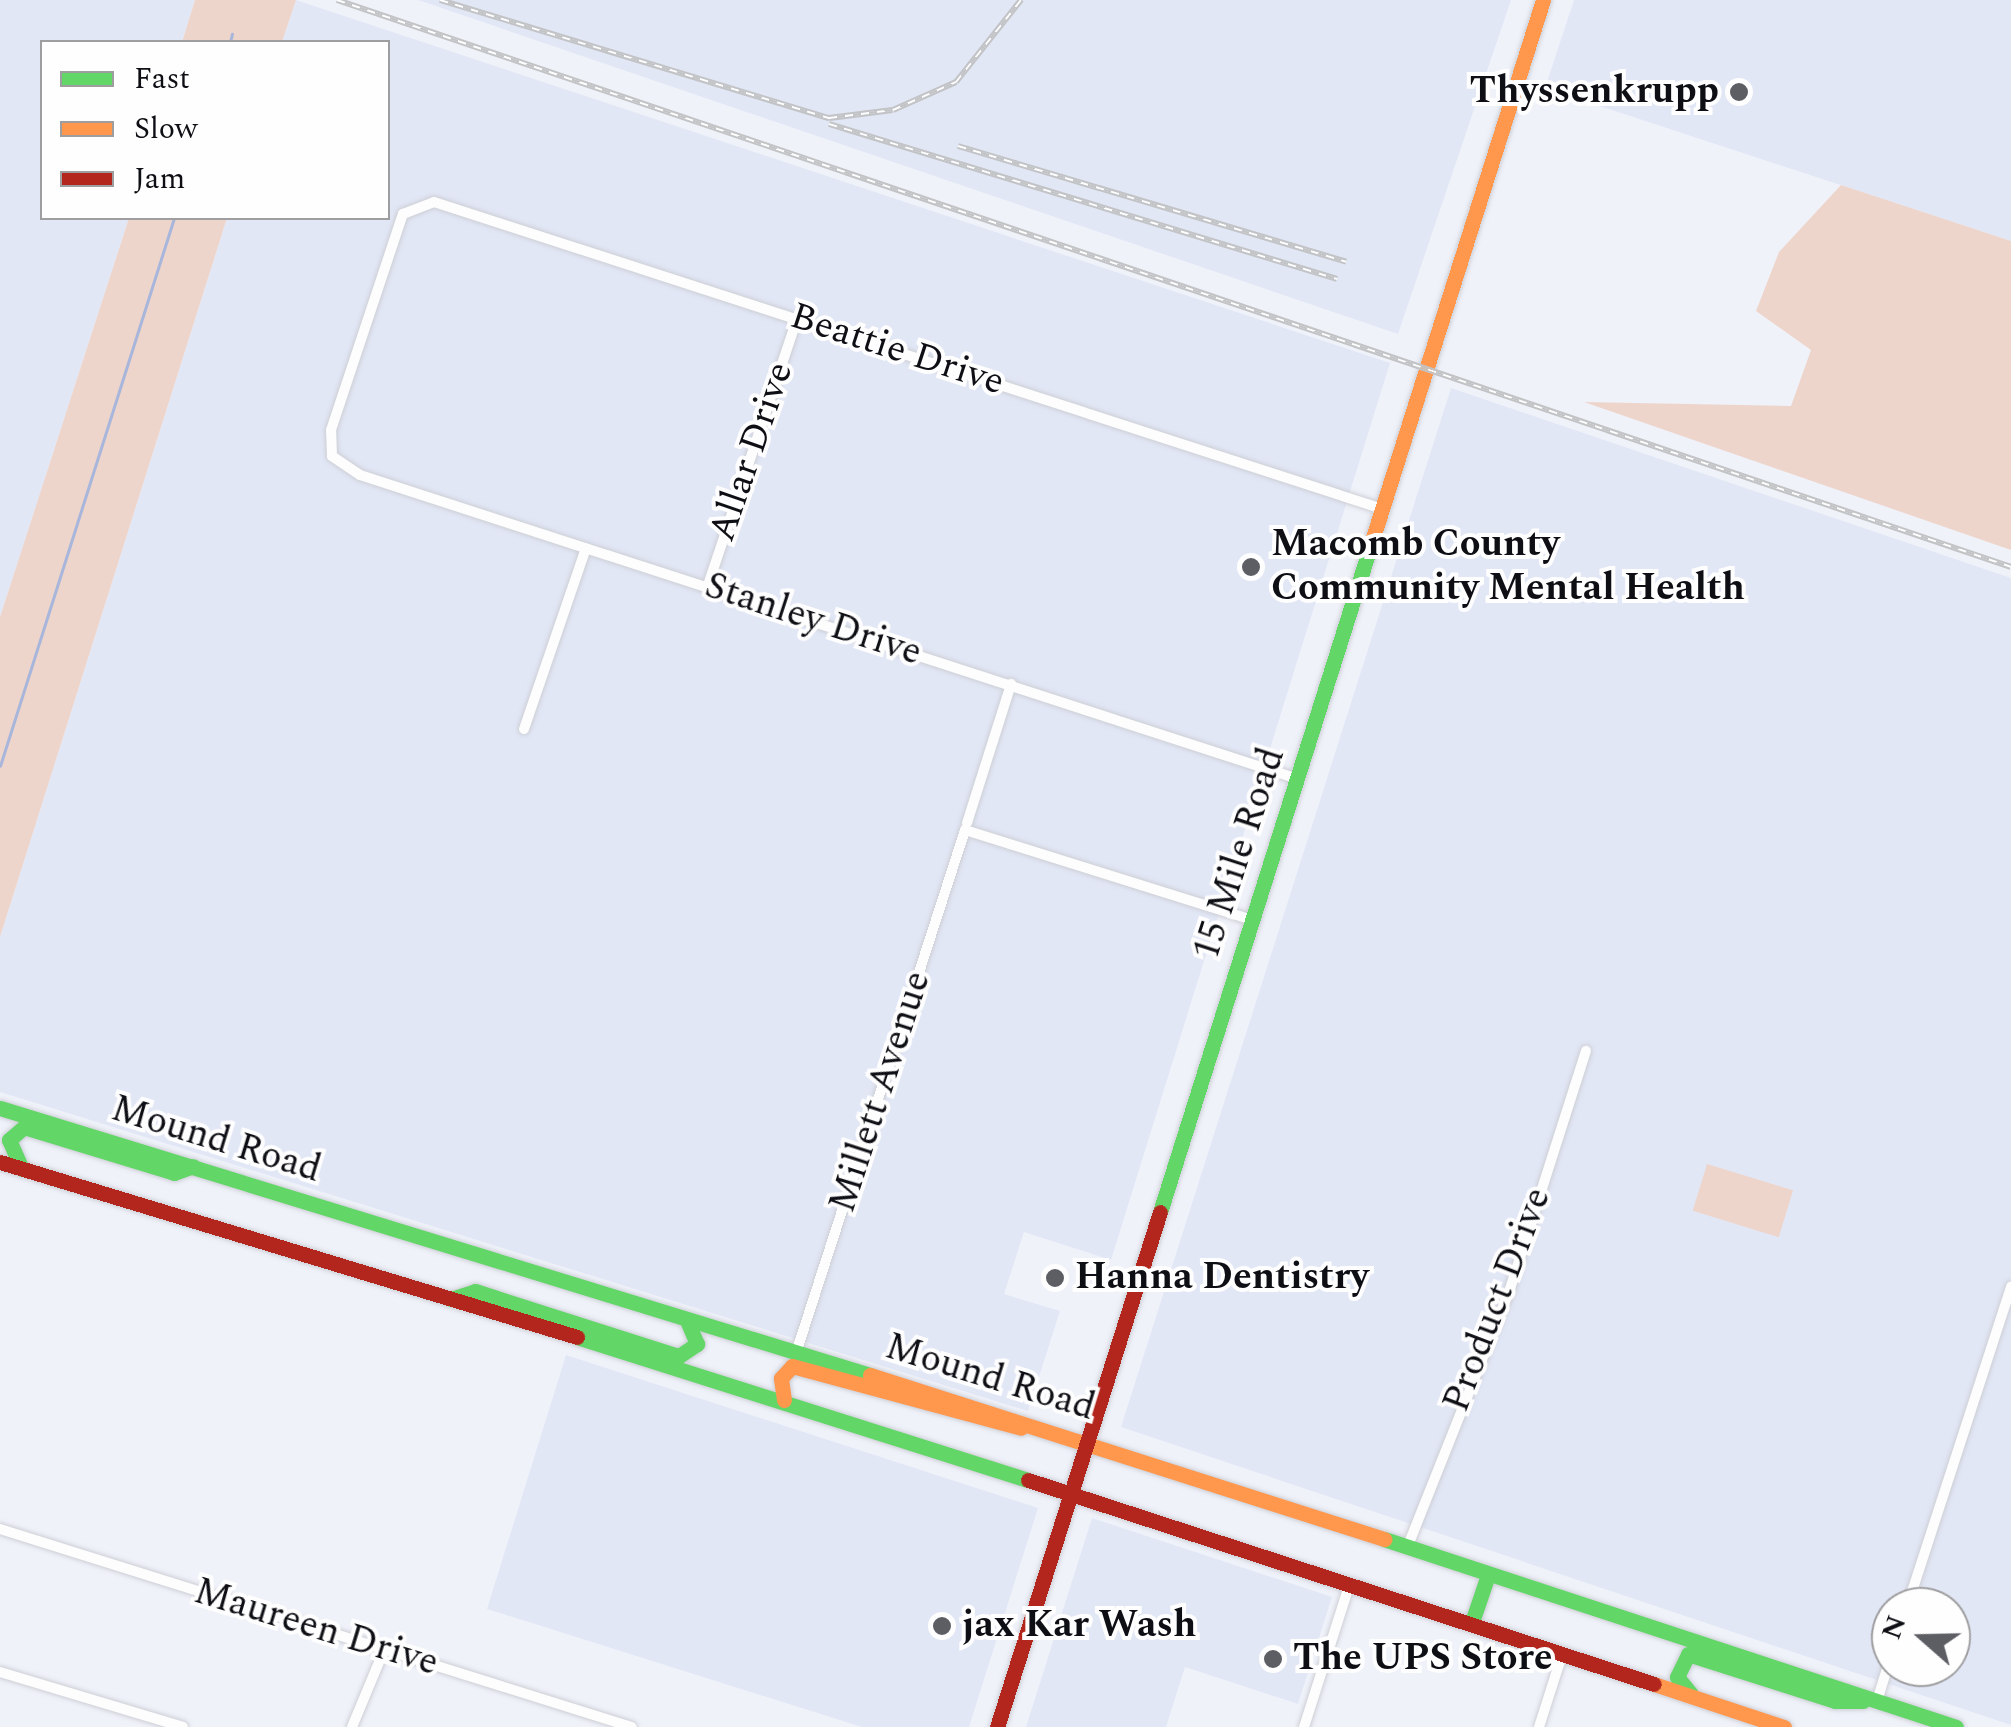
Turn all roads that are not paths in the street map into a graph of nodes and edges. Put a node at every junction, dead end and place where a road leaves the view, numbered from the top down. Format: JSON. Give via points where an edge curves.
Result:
{"nodes":[{"id":1,"x":1543,"y":0,"type":"edge"},
{"id":2,"x":797,"y":319,"type":"junction"},
{"id":3,"x":332,"y":456,"type":"joint"},
{"id":4,"x":1383,"y":509,"type":"junction"},
{"id":5,"x":586,"y":548,"type":"junction"},
{"id":6,"x":708,"y":585,"type":"junction"},
{"id":7,"x":1011,"y":684,"type":"junction"},
{"id":8,"x":524,"y":729,"type":"dead end"},
{"id":9,"x":1298,"y":779,"type":"junction"},
{"id":10,"x":966,"y":826,"type":"junction"},
{"id":11,"x":1253,"y":920,"type":"junction"},
{"id":12,"x":1586,"y":1050,"type":"dead end"},
{"id":13,"x":0,"y":1108,"type":"edge"},
{"id":14,"x":0,"y":1162,"type":"edge"},
{"id":15,"x":193,"y":1166,"type":"junction"},
{"id":16,"x":22,"y":1169,"type":"junction"},
{"id":17,"x":2011,"y":1286,"type":"edge"},
{"id":18,"x":451,"y":1299,"type":"junction"},
{"id":19,"x":686,"y":1319,"type":"junction"},
{"id":20,"x":796,"y":1353,"type":"junction"},
{"id":21,"x":784,"y":1400,"type":"junction"},
{"id":22,"x":1040,"y":1428,"type":"junction"},
{"id":23,"x":1087,"y":1442,"type":"junction"},
{"id":24,"x":1070,"y":1493,"type":"junction"},
{"id":25,"x":0,"y":1529,"type":"edge"},
{"id":26,"x":1407,"y":1548,"type":"junction"},
{"id":27,"x":1488,"y":1574,"type":"junction"},
{"id":28,"x":1350,"y":1582,"type":"junction"},
{"id":29,"x":1913,"y":1587,"type":"edge"},
{"id":30,"x":1472,"y":1622,"type":"junction"},
{"id":31,"x":384,"y":1650,"type":"junction"},
{"id":32,"x":1563,"y":1652,"type":"junction"},
{"id":33,"x":0,"y":1672,"type":"edge"},
{"id":34,"x":1881,"y":1687,"type":"edge"},
{"id":35,"x":1694,"y":1697,"type":"junction"},
{"id":36,"x":1876,"y":1701,"type":"junction"},
{"id":37,"x":183,"y":1727,"type":"edge"},
{"id":38,"x":352,"y":1727,"type":"edge"},
{"id":39,"x":632,"y":1727,"type":"edge"},
{"id":40,"x":997,"y":1727,"type":"edge"},
{"id":41,"x":1304,"y":1727,"type":"edge"},
{"id":42,"x":1539,"y":1727,"type":"edge"},
{"id":43,"x":1784,"y":1727,"type":"edge"},
{"id":44,"x":1956,"y":1727,"type":"edge"}],
"edges":[{"from":1,"to":4,"type":"main road","name":"15 Mile Road"},
{"from":2,"to":3,"type":"street","name":"Beattie Drive","via":[[445,204],[410,206],[331,430]]},
{"from":2,"to":4,"type":"street","name":"Beattie Drive"},
{"from":2,"to":6,"type":"street","name":"Allar Drive"},
{"from":3,"to":5,"type":"street","name":"Stanley Drive","via":[[360,474]]},
{"from":4,"to":9,"type":"main road","name":"15 Mile Road"},
{"from":5,"to":6,"type":"street","name":"Stanley Drive"},
{"from":5,"to":8,"type":"street"},
{"from":6,"to":7,"type":"street","name":"Stanley Drive"},
{"from":7,"to":9,"type":"street","name":"Stanley Drive"},
{"from":7,"to":10,"type":"street","name":"Millett Avenue"},
{"from":9,"to":11,"type":"main road","name":"15 Mile Road"},
{"from":10,"to":11,"type":"street"},
{"from":10,"to":20,"type":"street","name":"Millett Avenue"},
{"from":11,"to":23,"type":"main road","name":"15 Mile Road"},
{"from":12,"to":26,"type":"street","name":"Product Drive","via":[[1510,1288]]},
{"from":13,"to":15,"type":"main road","name":"Mound Road"},
{"from":14,"to":16,"type":"main road"},
{"from":15,"to":16,"type":"main road","via":[[174,1173],[24,1127],[8,1140]]},
{"from":15,"to":19,"type":"main road","name":"Mound Road"},
{"from":16,"to":18,"type":"main road"},
{"from":17,"to":29,"type":"street"},
{"from":18,"to":19,"type":"main road","via":[[475,1291],[679,1356],[697,1344]]},
{"from":18,"to":21,"type":"main road"},
{"from":19,"to":20,"type":"main road","name":"Mound Road"},
{"from":20,"to":22,"type":"main road","name":"Mound Road"},
{"from":21,"to":22,"type":"main road","via":[[780,1378],[792,1366],[1002,1428]]},
{"from":21,"to":24,"type":"main road"},
{"from":22,"to":23,"type":"main road","name":"Mound Road"},
{"from":23,"to":24,"type":"main road","name":"15 Mile Road"},
{"from":23,"to":26,"type":"main road","name":"Mound Road"},
{"from":24,"to":28,"type":"main road"},
{"from":24,"to":40,"type":"main road","name":"15 Mile Road"},
{"from":25,"to":31,"type":"street","name":"Maureen Drive"},
{"from":26,"to":27,"type":"main road","name":"Mound Road"},
{"from":27,"to":30,"type":"main road"},
{"from":27,"to":36,"type":"main road","name":"Mound Road"},
{"from":28,"to":30,"type":"main road"},
{"from":28,"to":41,"type":"street"},
{"from":30,"to":32,"type":"main road"},
{"from":31,"to":38,"type":"street"},
{"from":31,"to":39,"type":"street","name":"Maureen Drive"},
{"from":32,"to":35,"type":"main road"},
{"from":32,"to":42,"type":"street"},
{"from":33,"to":37,"type":"street"},
{"from":34,"to":36,"type":"street"},
{"from":35,"to":36,"type":"main road","via":[[1677,1677],[1688,1654],[1835,1702]]},
{"from":35,"to":43,"type":"main road"},
{"from":36,"to":44,"type":"main road","name":"Mound Road"}]}
